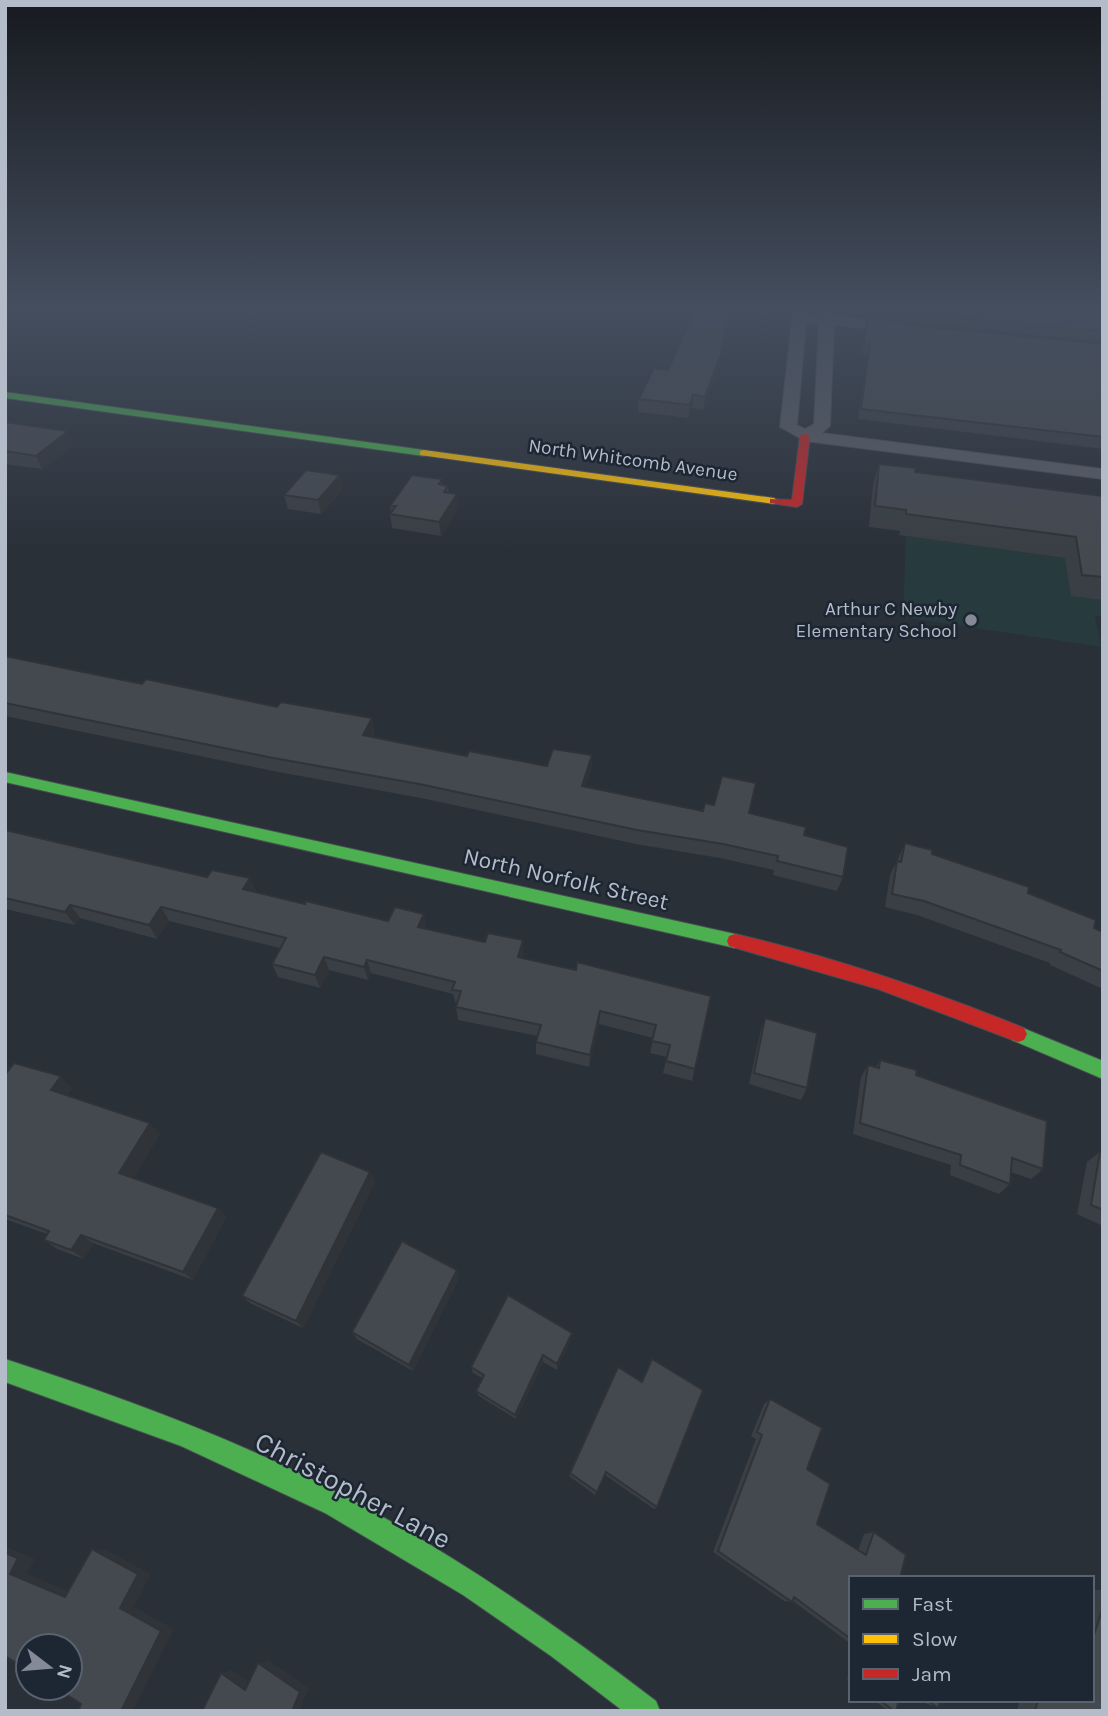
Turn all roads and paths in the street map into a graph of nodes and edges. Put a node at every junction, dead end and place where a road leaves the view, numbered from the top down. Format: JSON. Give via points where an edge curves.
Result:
{"nodes":[{"id":1,"x":791,"y":391,"type":"edge"},
{"id":2,"x":824,"y":391,"type":"edge"},
{"id":3,"x":5,"y":395,"type":"edge"},
{"id":4,"x":805,"y":436,"type":"junction"},
{"id":5,"x":1103,"y":474,"type":"edge"},
{"id":6,"x":5,"y":777,"type":"edge"},
{"id":7,"x":1103,"y":1070,"type":"edge"},
{"id":8,"x":5,"y":1370,"type":"edge"},
{"id":9,"x":646,"y":1711,"type":"edge"}],
"edges":[{"from":1,"to":4,"type":"street","via":[[788,427]]},
{"from":2,"to":4,"type":"street","via":[[822,426]]},
{"from":3,"to":4,"type":"street","name":"North Whitcomb Avenue","via":[[797,504]]},
{"from":4,"to":5,"type":"street"},
{"from":6,"to":7,"type":"street","name":"North Norfolk Street","via":[[781,951],[931,998]]},
{"from":8,"to":9,"type":"street","name":"Christopher Lane","via":[[164,1426],[312,1493],[512,1612]]}]}
